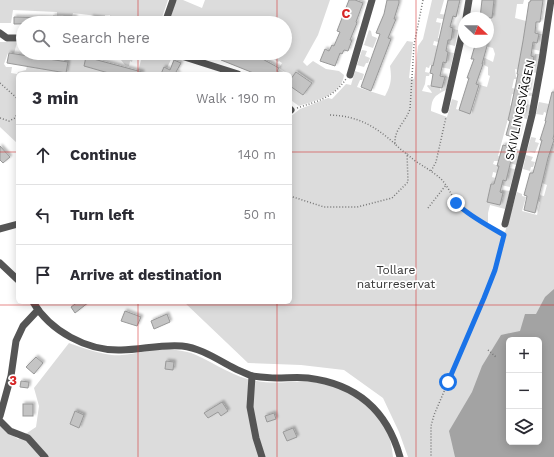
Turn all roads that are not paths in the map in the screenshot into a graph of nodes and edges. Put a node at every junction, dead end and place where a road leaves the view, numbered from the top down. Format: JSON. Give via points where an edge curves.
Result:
{"nodes":[{"id":1,"x":173,"y":0,"type":"edge"},
{"id":2,"x":372,"y":0,"type":"edge"},
{"id":3,"x":469,"y":0,"type":"edge"},
{"id":4,"x":551,"y":0,"type":"edge"},
{"id":5,"x":467,"y":12,"type":"edge"},
{"id":6,"x":167,"y":16,"type":"edge"},
{"id":7,"x":0,"y":33,"type":"edge"},
{"id":8,"x":16,"y":38,"type":"edge"},
{"id":9,"x":459,"y":48,"type":"edge"},
{"id":10,"x":194,"y":60,"type":"edge"},
{"id":11,"x":232,"y":72,"type":"edge"},
{"id":12,"x":350,"y":75,"type":"road end"},
{"id":13,"x":445,"y":110,"type":"road end"},
{"id":14,"x":505,"y":224,"type":"dead end"},
{"id":15,"x":16,"y":225,"type":"edge"},
{"id":16,"x":0,"y":229,"type":"edge"},
{"id":17,"x":0,"y":263,"type":"edge"},
{"id":18,"x":16,"y":278,"type":"edge"},
{"id":19,"x":34,"y":304,"type":"edge"},
{"id":20,"x":38,"y":310,"type":"junction"},
{"id":21,"x":252,"y":376,"type":"junction"},
{"id":22,"x":0,"y":416,"type":"edge"},
{"id":23,"x":0,"y":421,"type":"edge"},
{"id":24,"x":45,"y":457,"type":"edge"},
{"id":25,"x":262,"y":457,"type":"edge"},
{"id":26,"x":400,"y":457,"type":"edge"}],
"edges":[{"from":1,"to":6,"type":"street"},
{"from":2,"to":12,"type":"street"},
{"from":3,"to":5,"type":"street"},
{"from":4,"to":14,"type":"street","name":"SKIVLINGSVÄGEN","via":[[532,115]]},
{"from":7,"to":8,"type":"street","via":[[8,38]]},
{"from":9,"to":13,"type":"street"},
{"from":10,"to":11,"type":"street"},
{"from":15,"to":16,"type":"street"},
{"from":17,"to":18,"type":"street"},
{"from":19,"to":20,"type":"street"},
{"from":20,"to":21,"type":"street","via":[[60,330],[99,348],[121,350],[183,346],[213,356]]},
{"from":20,"to":22,"type":"street","via":[[23,326],[16,341],[11,376]]},
{"from":21,"to":25,"type":"street","via":[[250,407]]},
{"from":21,"to":26,"type":"street","via":[[320,380],[354,392],[384,419]]},
{"from":23,"to":24,"type":"street","via":[[10,431],[28,438]]}]}
